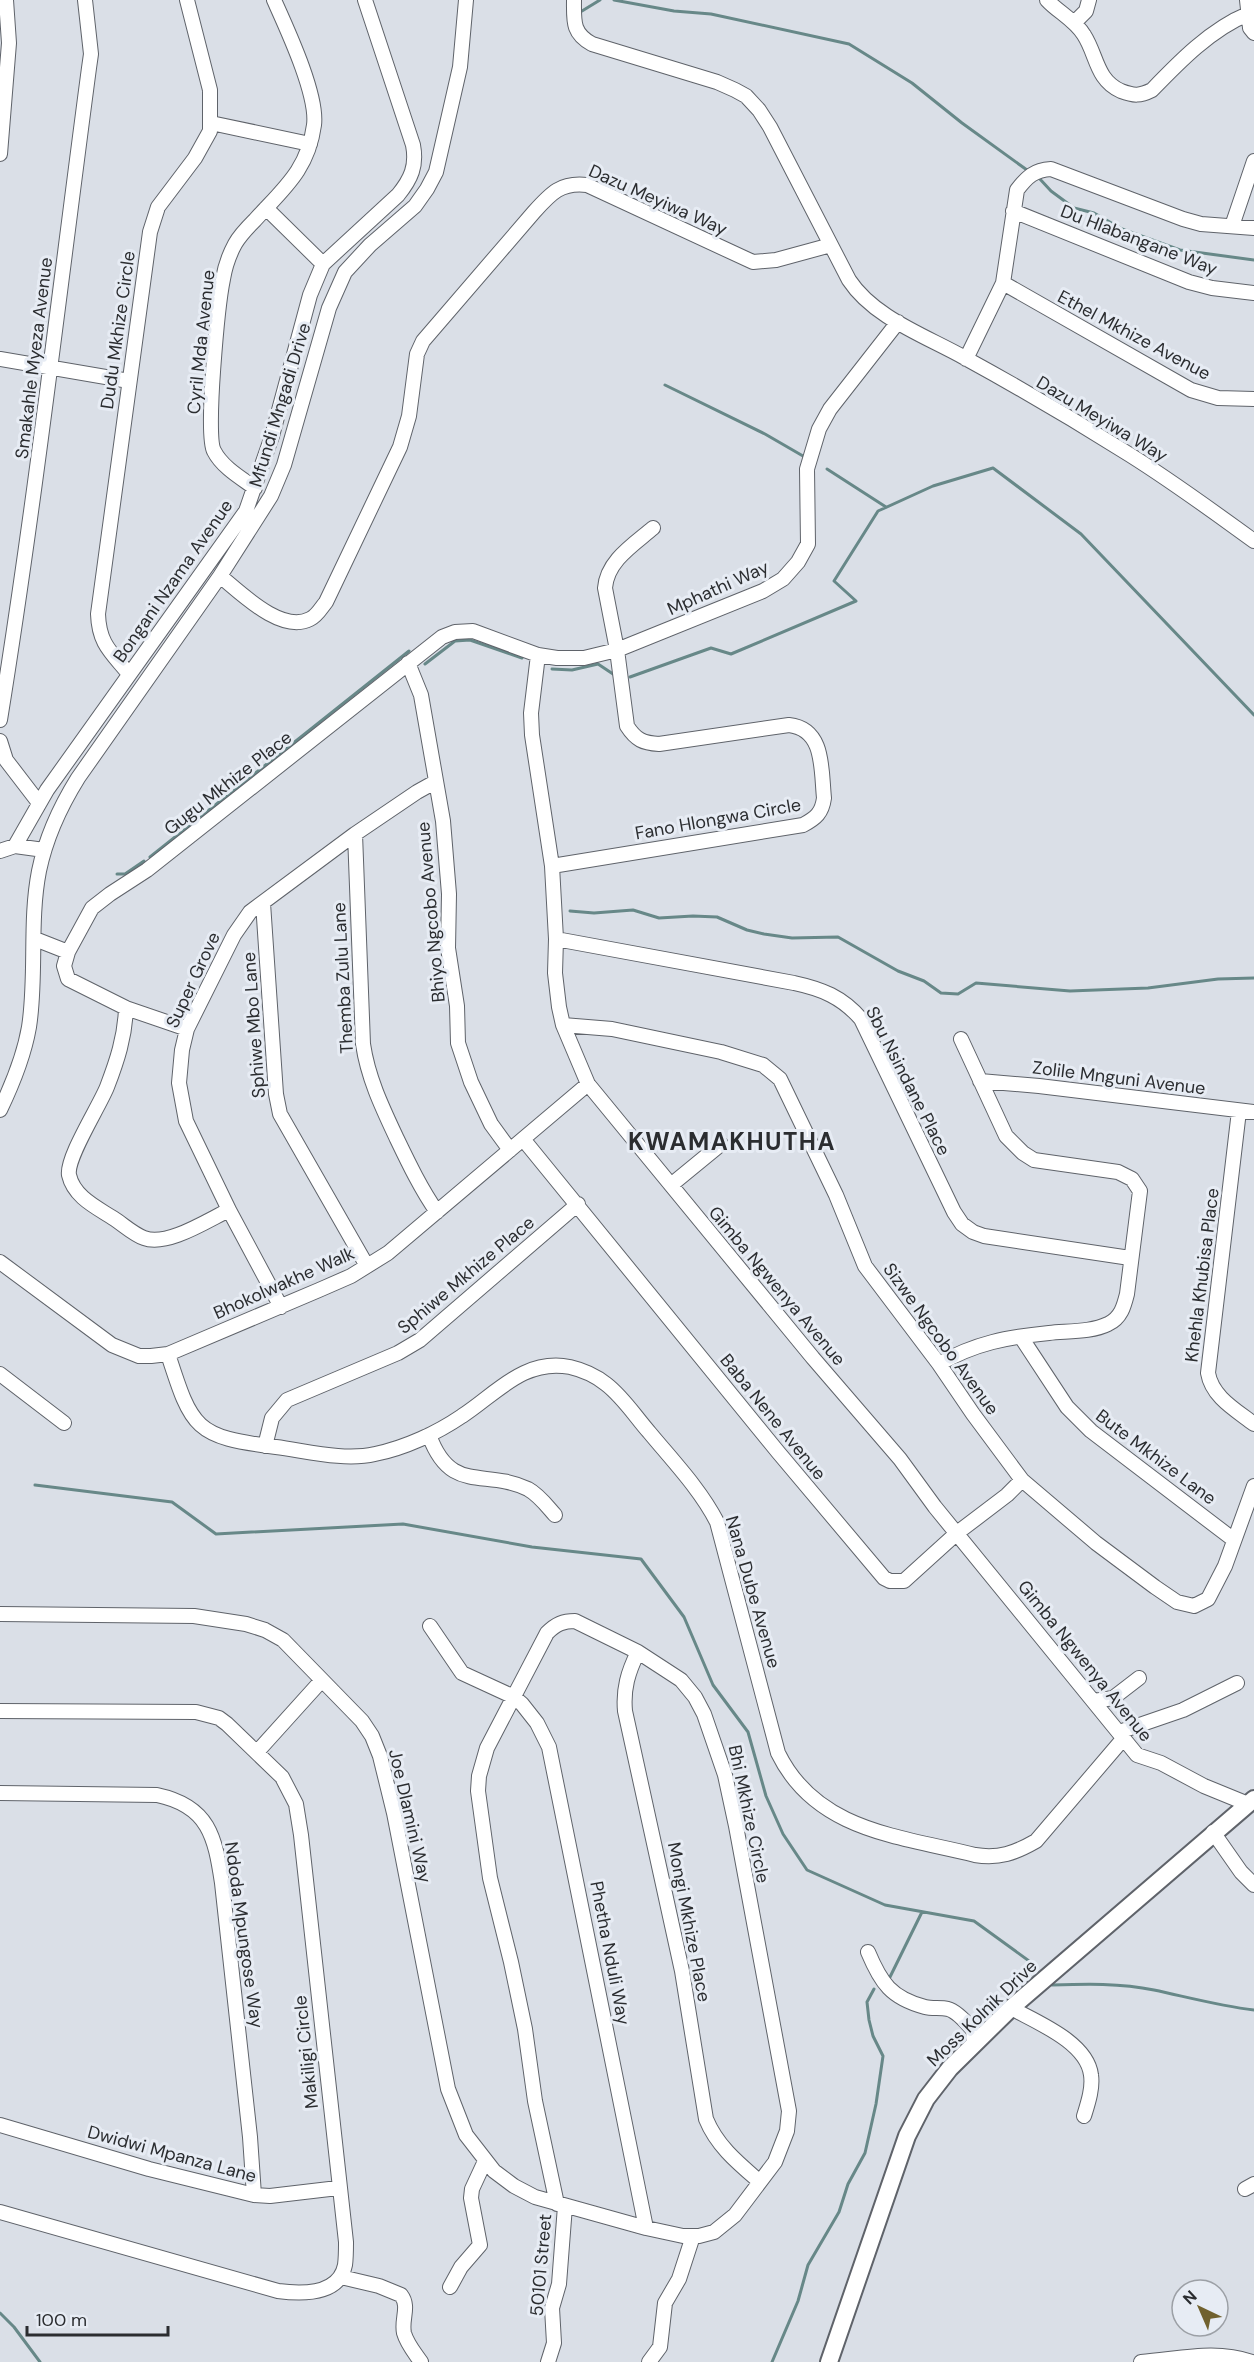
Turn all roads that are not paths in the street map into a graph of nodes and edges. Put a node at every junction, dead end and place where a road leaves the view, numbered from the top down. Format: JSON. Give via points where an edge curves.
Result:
{"nodes":[{"id":1,"x":6,"y":0,"type":"edge"},
{"id":2,"x":85,"y":0,"type":"edge"},
{"id":3,"x":187,"y":0,"type":"edge"},
{"id":4,"x":274,"y":0,"type":"edge"},
{"id":5,"x":365,"y":0,"type":"edge"},
{"id":6,"x":466,"y":0,"type":"edge"},
{"id":7,"x":574,"y":0,"type":"edge"},
{"id":8,"x":1047,"y":0,"type":"edge"},
{"id":9,"x":1089,"y":0,"type":"edge"},
{"id":10,"x":1249,"y":4,"type":"edge"},
{"id":11,"x":1074,"y":23,"type":"junction"},
{"id":12,"x":1254,"y":33,"type":"edge"},
{"id":13,"x":211,"y":123,"type":"junction"},
{"id":14,"x":310,"y":144,"type":"junction"},
{"id":15,"x":0,"y":154,"type":"edge"},
{"id":16,"x":1254,"y":161,"type":"edge"},
{"id":17,"x":266,"y":208,"type":"junction"},
{"id":18,"x":1013,"y":211,"type":"junction"},
{"id":19,"x":1232,"y":226,"type":"junction"},
{"id":20,"x":1254,"y":228,"type":"edge"},
{"id":21,"x":831,"y":245,"type":"junction"},
{"id":22,"x":323,"y":264,"type":"junction"},
{"id":23,"x":1002,"y":284,"type":"junction"},
{"id":24,"x":1254,"y":293,"type":"edge"},
{"id":25,"x":898,"y":322,"type":"junction"},
{"id":26,"x":0,"y":359,"type":"edge"},
{"id":27,"x":966,"y":359,"type":"junction"},
{"id":28,"x":51,"y":367,"type":"junction"},
{"id":29,"x":129,"y":381,"type":"junction"},
{"id":30,"x":1254,"y":399,"type":"edge"},
{"id":31,"x":255,"y":488,"type":"junction"},
{"id":32,"x":653,"y":528,"type":"dead end"},
{"id":33,"x":1254,"y":541,"type":"edge"},
{"id":34,"x":220,"y":576,"type":"junction"},
{"id":35,"x":455,"y":632,"type":"joint"},
{"id":36,"x":617,"y":650,"type":"junction"},
{"id":37,"x":538,"y":655,"type":"junction"},
{"id":38,"x":408,"y":663,"type":"junction"},
{"id":39,"x":129,"y":674,"type":"junction"},
{"id":40,"x":0,"y":720,"type":"edge"},
{"id":41,"x":0,"y":741,"type":"edge"},
{"id":42,"x":435,"y":783,"type":"junction"},
{"id":43,"x":39,"y":803,"type":"junction"},
{"id":44,"x":356,"y":834,"type":"junction"},
{"id":45,"x":15,"y":846,"type":"junction"},
{"id":46,"x":44,"y":850,"type":"junction"},
{"id":47,"x":0,"y":852,"type":"edge"},
{"id":48,"x":552,"y":866,"type":"junction"},
{"id":49,"x":263,"y":903,"type":"junction"},
{"id":50,"x":34,"y":939,"type":"junction"},
{"id":51,"x":556,"y":939,"type":"junction"},
{"id":52,"x":68,"y":952,"type":"junction"},
{"id":53,"x":126,"y":1008,"type":"junction"},
{"id":54,"x":563,"y":1025,"type":"junction"},
{"id":55,"x":187,"y":1029,"type":"junction"},
{"id":56,"x":961,"y":1040,"type":"dead end"},
{"id":57,"x":980,"y":1081,"type":"junction"},
{"id":58,"x":588,"y":1084,"type":"junction"},
{"id":59,"x":0,"y":1110,"type":"edge"},
{"id":60,"x":1239,"y":1111,"type":"junction"},
{"id":61,"x":1254,"y":1112,"type":"edge"},
{"id":62,"x":524,"y":1139,"type":"junction"},
{"id":63,"x":721,"y":1144,"type":"dead end"},
{"id":64,"x":510,"y":1150,"type":"junction"},
{"id":65,"x":670,"y":1185,"type":"junction"},
{"id":66,"x":578,"y":1204,"type":"junction"},
{"id":67,"x":229,"y":1210,"type":"junction"},
{"id":68,"x":437,"y":1212,"type":"junction"},
{"id":69,"x":1130,"y":1258,"type":"junction"},
{"id":70,"x":0,"y":1262,"type":"edge"},
{"id":71,"x":367,"y":1266,"type":"junction"},
{"id":72,"x":281,"y":1306,"type":"junction"},
{"id":73,"x":1022,"y":1337,"type":"junction"},
{"id":74,"x":168,"y":1354,"type":"junction"},
{"id":75,"x":939,"y":1364,"type":"junction"},
{"id":76,"x":0,"y":1374,"type":"edge"},
{"id":77,"x":63,"y":1423,"type":"dead end"},
{"id":78,"x":1254,"y":1424,"type":"edge"},
{"id":79,"x":429,"y":1435,"type":"junction"},
{"id":80,"x":265,"y":1446,"type":"junction"},
{"id":81,"x":1022,"y":1480,"type":"junction"},
{"id":82,"x":1254,"y":1486,"type":"edge"},
{"id":83,"x":555,"y":1515,"type":"dead end"},
{"id":84,"x":1248,"y":1519,"type":"edge"},
{"id":85,"x":957,"y":1533,"type":"junction"},
{"id":86,"x":1234,"y":1540,"type":"junction"},
{"id":87,"x":0,"y":1614,"type":"edge"},
{"id":88,"x":430,"y":1626,"type":"dead end"},
{"id":89,"x":638,"y":1652,"type":"junction"},
{"id":90,"x":1139,"y":1678,"type":"dead end"},
{"id":91,"x":322,"y":1680,"type":"junction"},
{"id":92,"x":1237,"y":1683,"type":"dead end"},
{"id":93,"x":514,"y":1697,"type":"junction"},
{"id":94,"x":1094,"y":1701,"type":"junction"},
{"id":95,"x":0,"y":1711,"type":"edge"},
{"id":96,"x":1121,"y":1736,"type":"junction"},
{"id":97,"x":257,"y":1752,"type":"junction"},
{"id":98,"x":0,"y":1793,"type":"edge"},
{"id":99,"x":1251,"y":1801,"type":"edge"},
{"id":100,"x":1213,"y":1832,"type":"junction"},
{"id":101,"x":1254,"y":1885,"type":"edge"},
{"id":102,"x":868,"y":1952,"type":"dead end"},
{"id":103,"x":1011,"y":2008,"type":"junction"},
{"id":104,"x":974,"y":2044,"type":"junction"},
{"id":105,"x":1084,"y":2116,"type":"dead end"},
{"id":106,"x":0,"y":2126,"type":"edge"},
{"id":107,"x":466,"y":2135,"type":"joint"},
{"id":108,"x":485,"y":2161,"type":"junction"},
{"id":109,"x":760,"y":2182,"type":"junction"},
{"id":110,"x":338,"y":2188,"type":"junction"},
{"id":111,"x":254,"y":2195,"type":"junction"},
{"id":112,"x":561,"y":2205,"type":"junction"},
{"id":113,"x":0,"y":2212,"type":"edge"},
{"id":114,"x":646,"y":2228,"type":"junction"},
{"id":115,"x":693,"y":2236,"type":"junction"},
{"id":116,"x":340,"y":2277,"type":"junction"},
{"id":117,"x":450,"y":2287,"type":"dead end"},
{"id":118,"x":1161,"y":2361,"type":"edge"},
{"id":119,"x":421,"y":2362,"type":"edge"},
{"id":120,"x":548,"y":2362,"type":"edge"},
{"id":121,"x":649,"y":2362,"type":"edge"},
{"id":122,"x":829,"y":2362,"type":"edge"},
{"id":123,"x":1141,"y":2362,"type":"edge"},
{"id":124,"x":1252,"y":2362,"type":"edge"}],
"edges":[{"from":1,"to":15,"type":"street","via":[[9,43]]},
{"from":2,"to":28,"type":"street","name":"Smakahle Myeza Avenue","via":[[91,54]]},
{"from":3,"to":13,"type":"street","name":"Dudu Mkhize Circle","via":[[210,90]]},
{"from":4,"to":14,"type":"street","name":"Cyril Mda Avenue","via":[[312,99],[315,124]]},
{"from":5,"to":22,"type":"street","name":"Bongani Nzama Avenue","via":[[416,159],[398,195]]},
{"from":6,"to":34,"type":"street","name":"Mfundi Mngadi Drive","via":[[460,68],[436,172],[415,206],[345,272],[329,308],[278,482]]},
{"from":7,"to":21,"type":"street","via":[[576,31],[592,44],[717,82],[746,96],[770,127]]},
{"from":8,"to":11,"type":"street"},
{"from":9,"to":11,"type":"street","via":[[1086,11]]},
{"from":10,"to":11,"type":"street","via":[[1152,90],[1140,96],[1109,84],[1084,34]]},
{"from":10,"to":12,"type":"street","via":[[1250,28]]},
{"from":13,"to":14,"type":"street"},
{"from":13,"to":29,"type":"street","name":"Dudu Mkhize Circle","via":[[204,144],[158,207],[152,224]]},
{"from":14,"to":17,"type":"street","name":"Cyril Mda Avenue","via":[[297,174]]},
{"from":16,"to":19,"type":"street"},
{"from":17,"to":22,"type":"street"},
{"from":17,"to":31,"type":"street","name":"Cyril Mda Avenue","via":[[235,244],[228,261],[220,305],[210,428],[214,452]]},
{"from":18,"to":19,"type":"street","via":[[1017,190],[1026,178],[1051,169],[1183,219]]},
{"from":18,"to":23,"type":"street"},
{"from":18,"to":24,"type":"street","name":"Du Hlabangane Way","via":[[1189,282]]},
{"from":19,"to":20,"type":"street"},
{"from":21,"to":25,"type":"street","name":"Dazu Meyiwa Way","via":[[855,290]]},
{"from":21,"to":34,"type":"street","name":"Dazu Meyiwa Way","via":[[753,262],[587,185],[561,187],[548,196],[423,341],[417,354],[409,416],[400,447],[318,614],[291,623],[270,615]]},
{"from":22,"to":31,"type":"street","name":"Bongani Nzama Avenue","via":[[310,295]]},
{"from":23,"to":27,"type":"street"},
{"from":23,"to":30,"type":"street","name":"Ethel Mkhize Avenue","via":[[1191,390],[1218,398]]},
{"from":25,"to":27,"type":"street","name":"Dazu Meyiwa Way"},
{"from":25,"to":36,"type":"street","name":"Mphathi Way","via":[[830,409],[819,429],[807,469],[808,544],[798,562],[783,579],[763,591]]},
{"from":26,"to":28,"type":"street"},
{"from":27,"to":33,"type":"street","name":"Dazu Meyiwa Way","via":[[1123,450]]},
{"from":28,"to":29,"type":"street"},
{"from":28,"to":40,"type":"street","name":"Smakahle Myeza Avenue"},
{"from":29,"to":39,"type":"street","name":"Dudu Mkhize Circle","via":[[98,614],[99,632],[106,647]]},
{"from":31,"to":39,"type":"street","name":"Bongani Nzama Avenue","via":[[237,526]]},
{"from":32,"to":36,"type":"street","via":[[618,558],[605,578]]},
{"from":34,"to":46,"type":"street","name":"Mfundi Mngadi Drive","via":[[78,778],[59,809]]},
{"from":35,"to":37,"type":"street","name":"Mphathi Way","via":[[473,631]]},
{"from":35,"to":38,"type":"street","name":"Gugu Mkhize Place","via":[[436,640]]},
{"from":36,"to":37,"type":"street","name":"Mphathi Way","via":[[570,659]]},
{"from":36,"to":48,"type":"street","name":"Fano Hlongwa Circle","via":[[627,726],[634,737],[644,743],[659,744],[797,726],[809,732],[818,745],[823,806],[814,819],[803,825]]},
{"from":37,"to":48,"type":"street","name":"Gimba Ngwenya Avenue","via":[[532,735]]},
{"from":38,"to":42,"type":"street","name":"Bhiyo Ngcobo Avenue","via":[[421,695]]},
{"from":38,"to":52,"type":"street","name":"Gugu Mkhize Place","via":[[147,870],[99,901]]},
{"from":39,"to":43,"type":"street","name":"Bongani Nzama Avenue"},
{"from":41,"to":43,"type":"street","via":[[6,760]]},
{"from":42,"to":44,"type":"street","name":"Super Grove"},
{"from":42,"to":64,"type":"street","name":"Bhiyo Ngcobo Avenue","via":[[443,821],[449,894],[448,948],[458,1044],[491,1124]]},
{"from":43,"to":45,"type":"street","name":"Bongani Nzama Avenue"},
{"from":44,"to":49,"type":"street","name":"Super Grove"},
{"from":44,"to":68,"type":"street","name":"Themba Zulu Lane","via":[[366,1064],[382,1107]]},
{"from":45,"to":46,"type":"street"},
{"from":45,"to":47,"type":"street"},
{"from":46,"to":50,"type":"street","name":"Mfundi Mngadi Drive","via":[[36,891]]},
{"from":48,"to":51,"type":"street","name":"Gimba Ngwenya Avenue"},
{"from":49,"to":55,"type":"street","name":"Super Grove","via":[[242,920]]},
{"from":49,"to":71,"type":"street","name":"Sphiwe Mbo Lane","via":[[277,1104]]},
{"from":50,"to":52,"type":"street"},
{"from":50,"to":59,"type":"street","name":"Mfundi Mngadi Drive","via":[[28,1029],[20,1062]]},
{"from":51,"to":54,"type":"street","name":"Gimba Ngwenya Avenue","via":[[555,973]]},
{"from":51,"to":69,"type":"street","name":"Sbu Nsindane Place","via":[[819,988],[835,995],[861,1019],[962,1224],[984,1236]]},
{"from":52,"to":53,"type":"street","via":[[64,972],[68,979]]},
{"from":53,"to":55,"type":"street"},
{"from":53,"to":67,"type":"street","via":[[120,1052],[69,1162],[74,1186],[102,1212],[154,1241],[167,1239]]},
{"from":54,"to":58,"type":"street","name":"Gimba Ngwenya Avenue"},
{"from":54,"to":75,"type":"street","name":"Sizwe Ngcobo Avenue","via":[[612,1029],[721,1052],[747,1058],[774,1072],[836,1195],[865,1266]]},
{"from":55,"to":67,"type":"street","name":"Super Grove","via":[[180,1066],[182,1106],[192,1137]]},
{"from":56,"to":57,"type":"street"},
{"from":57,"to":60,"type":"street","name":"Zolile Mnguni Avenue"},
{"from":57,"to":69,"type":"street","via":[[1006,1136],[1023,1153],[1034,1160],[1118,1172],[1132,1179],[1140,1191]]},
{"from":58,"to":62,"type":"street","name":"Bhokolwakhe Walk"},
{"from":58,"to":65,"type":"street","name":"Gimba Ngwenya Avenue"},
{"from":60,"to":61,"type":"street","name":"Zolile Mnguni Avenue"},
{"from":60,"to":78,"type":"street","name":"Khehla Khubisa Place","via":[[1208,1373],[1218,1395]]},
{"from":62,"to":64,"type":"street","name":"Bhokolwakhe Walk"},
{"from":62,"to":66,"type":"street","name":"Baba Nene Avenue"},
{"from":63,"to":65,"type":"street"},
{"from":64,"to":68,"type":"street","name":"Bhokolwakhe Walk"},
{"from":65,"to":85,"type":"street","name":"Gimba Ngwenya Avenue","via":[[900,1459]]},
{"from":66,"to":80,"type":"street","name":"Sphiwe Mkhize Place","via":[[420,1340],[287,1401],[272,1418]]},
{"from":66,"to":85,"type":"street","name":"Baba Nene Avenue","via":[[884,1578],[904,1581]]},
{"from":67,"to":72,"type":"street","name":"Super Grove"},
{"from":68,"to":71,"type":"street","name":"Bhokolwakhe Walk"},
{"from":69,"to":73,"type":"street","via":[[1124,1308],[1116,1319],[1099,1327]]},
{"from":70,"to":74,"type":"street","name":"Bhokolwakhe Walk","via":[[112,1345],[138,1356]]},
{"from":71,"to":72,"type":"street","name":"Bhokolwakhe Walk"},
{"from":72,"to":74,"type":"street","name":"Bhokolwakhe Walk"},
{"from":73,"to":75,"type":"street","via":[[974,1346]]},
{"from":73,"to":86,"type":"street","name":"Bute Mkhize Lane","via":[[1077,1418]]},
{"from":74,"to":80,"type":"street","name":"Nana Dube Avenue","via":[[181,1393],[194,1419],[204,1429],[231,1441]]},
{"from":75,"to":81,"type":"street","name":"Sizwe Ngcobo Avenue"},
{"from":76,"to":77,"type":"street"},
{"from":79,"to":80,"type":"street","name":"Nana Dube Avenue","via":[[374,1455],[353,1457]]},
{"from":79,"to":83,"type":"street","via":[[441,1460],[455,1472],[528,1489]]},
{"from":79,"to":96,"type":"street","name":"Nana Dube Avenue","via":[[462,1417],[518,1375],[535,1368],[568,1367],[607,1385],[710,1508],[723,1538],[778,1753],[786,1769],[822,1808],[857,1826],[975,1855],[1004,1856],[1036,1840]]},
{"from":81,"to":85,"type":"street","name":"Baba Nene Avenue"},
{"from":81,"to":86,"type":"street","name":"Sizwe Ngcobo Avenue","via":[[1096,1543],[1177,1602],[1194,1606],[1208,1599]]},
{"from":82,"to":84,"type":"street"},
{"from":84,"to":86,"type":"street"},
{"from":85,"to":94,"type":"street","name":"Gimba Ngwenya Avenue"},
{"from":87,"to":91,"type":"street","name":"Joe Dlamini Way","via":[[194,1616],[246,1624],[283,1640]]},
{"from":88,"to":93,"type":"street","via":[[462,1673]]},
{"from":89,"to":93,"type":"street","name":"Bhi Mkhize Circle","via":[[575,1621],[565,1621],[547,1633]]},
{"from":89,"to":109,"type":"street","name":"Mongi Mkhize Place","via":[[625,1686],[625,1711],[682,1971],[705,2119],[721,2147]]},
{"from":89,"to":109,"type":"street","name":"Bhi Mkhize Circle","via":[[681,1680],[695,1697],[714,1737],[725,1775],[789,2104],[783,2144]]},
{"from":90,"to":94,"type":"street","via":[[1113,1698]]},
{"from":91,"to":97,"type":"street"},
{"from":91,"to":107,"type":"street","name":"Joe Dlamini Way","via":[[362,1721],[380,1756],[448,2089]]},
{"from":92,"to":96,"type":"street"},
{"from":93,"to":112,"type":"street","name":"Bhi Mkhize Circle","via":[[487,1748],[478,1791],[490,1878],[518,1995],[535,2101]]},
{"from":93,"to":114,"type":"street","name":"Phetha Nduli Way","via":[[530,1713],[549,1747]]},
{"from":94,"to":96,"type":"street","name":"Gimba Ngwenya Avenue"},
{"from":95,"to":97,"type":"street","name":"Makiligi Circle","via":[[195,1712],[219,1718]]},
{"from":96,"to":99,"type":"street","name":"Gimba Ngwenya Avenue","via":[[1142,1758],[1161,1763],[1204,1786]]},
{"from":97,"to":110,"type":"street","name":"Makiligi Circle","via":[[282,1777],[296,1804]]},
{"from":98,"to":111,"type":"street","name":"Ndoda Mpungose Way","via":[[157,1795],[186,1805],[209,1828],[223,1894]]},
{"from":99,"to":100,"type":"main road","name":"Moss Kolnik Drive"},
{"from":100,"to":101,"type":"street"},
{"from":100,"to":103,"type":"main road","name":"Moss Kolnik Drive"},
{"from":102,"to":104,"type":"street","via":[[887,1988],[927,2008],[952,2011],[972,2030]]},
{"from":103,"to":104,"type":"main road","name":"Moss Kolnik Drive"},
{"from":103,"to":105,"type":"street","via":[[1067,2039],[1086,2060],[1091,2073]]},
{"from":104,"to":122,"type":"main road","name":"Moss Kolnik Drive","via":[[932,2091],[907,2136]]},
{"from":106,"to":111,"type":"street","name":"Dwidwi Mpanza Lane"},
{"from":107,"to":108,"type":"street","name":"Bhi Mkhize Circle"},
{"from":108,"to":112,"type":"street","name":"Bhi Mkhize Circle","via":[[514,2186]]},
{"from":108,"to":117,"type":"street","via":[[471,2198],[480,2245]]},
{"from":109,"to":115,"type":"street","name":"Bhi Mkhize Circle","via":[[728,2221],[714,2232]]},
{"from":110,"to":111,"type":"street","name":"Dwidwi Mpanza Lane"},
{"from":110,"to":116,"type":"street","name":"Makiligi Circle","via":[[346,2242],[345,2266]]},
{"from":112,"to":114,"type":"street","name":"Bhi Mkhize Circle"},
{"from":112,"to":120,"type":"street","name":"50101 Street","via":[[559,2284],[552,2308],[554,2343]]},
{"from":113,"to":116,"type":"street","via":[[278,2291],[316,2292]]},
{"from":114,"to":115,"type":"street","name":"Bhi Mkhize Circle"},
{"from":115,"to":121,"type":"street","via":[[683,2268],[665,2303],[660,2347]]},
{"from":116,"to":119,"type":"street","via":[[401,2295],[406,2306],[404,2333]]},
{"from":118,"to":123,"type":"street"},
{"from":118,"to":124,"type":"street","via":[[1209,2354]]}]}
